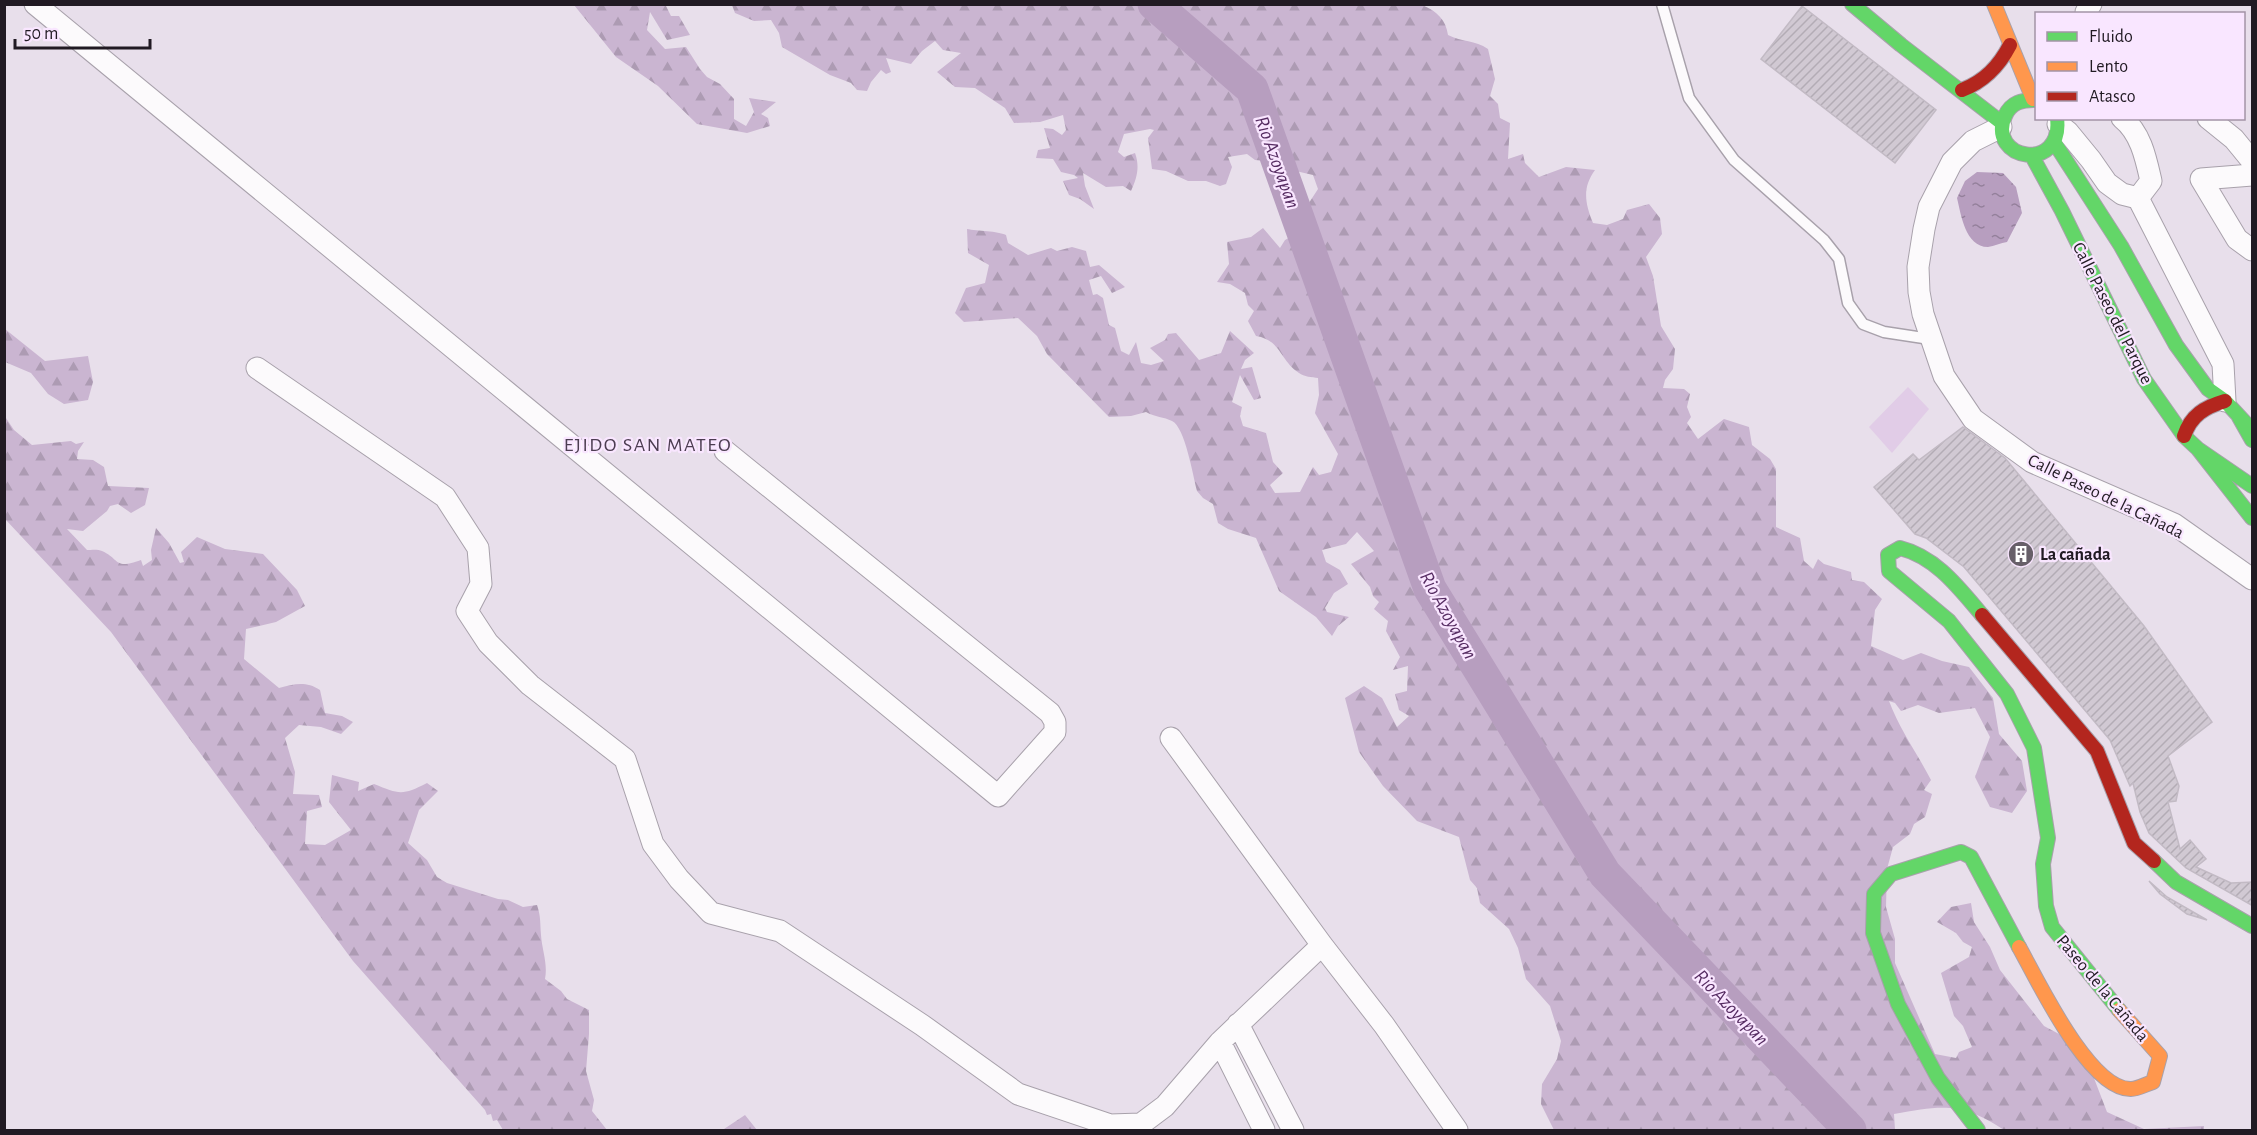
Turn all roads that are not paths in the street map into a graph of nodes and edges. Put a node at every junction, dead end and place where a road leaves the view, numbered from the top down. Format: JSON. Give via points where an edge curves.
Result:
{"nodes":[{"id":1,"x":35,"y":4,"type":"edge"},
{"id":2,"x":1662,"y":4,"type":"edge"},
{"id":3,"x":1852,"y":4,"type":"edge"},
{"id":4,"x":1995,"y":4,"type":"edge"},
{"id":5,"x":2010,"y":45,"type":"junction"},
{"id":6,"x":1962,"y":90,"type":"junction"},
{"id":7,"x":2035,"y":99,"type":"edge"},
{"id":8,"x":2129,"y":120,"type":"edge"},
{"id":9,"x":2210,"y":120,"type":"edge"},
{"id":10,"x":2002,"y":125,"type":"junction"},
{"id":11,"x":2056,"y":128,"type":"edge"},
{"id":12,"x":2031,"y":156,"type":"junction"},
{"id":13,"x":2253,"y":161,"type":"edge"},
{"id":14,"x":2253,"y":175,"type":"edge"},
{"id":15,"x":2138,"y":198,"type":"junction"},
{"id":16,"x":2253,"y":250,"type":"edge"},
{"id":17,"x":1930,"y":339,"type":"junction"},
{"id":18,"x":257,"y":368,"type":"dead end"},
{"id":19,"x":2232,"y":409,"type":"junction"},
{"id":20,"x":2253,"y":430,"type":"edge"},
{"id":21,"x":2184,"y":436,"type":"junction"},
{"id":22,"x":2253,"y":440,"type":"edge"},
{"id":23,"x":2198,"y":449,"type":"junction"},
{"id":24,"x":725,"y":451,"type":"dead end"},
{"id":25,"x":2253,"y":486,"type":"edge"},
{"id":26,"x":2253,"y":518,"type":"edge"},
{"id":27,"x":2253,"y":579,"type":"edge"},
{"id":28,"x":1171,"y":738,"type":"dead end"},
{"id":29,"x":2253,"y":926,"type":"edge"},
{"id":30,"x":1322,"y":945,"type":"junction"},
{"id":31,"x":1238,"y":1024,"type":"junction"},
{"id":32,"x":1220,"y":1042,"type":"junction"},
{"id":33,"x":1264,"y":1131,"type":"edge"},
{"id":34,"x":1293,"y":1131,"type":"edge"},
{"id":35,"x":1457,"y":1131,"type":"edge"},
{"id":36,"x":1978,"y":1131,"type":"edge"}],
"edges":[{"from":1,"to":24,"type":"street","via":[[998,796],[1055,732],[1050,713]]},
{"from":2,"to":17,"type":"lane","via":[[1689,98],[1734,160],[1824,240],[1839,260],[1848,303],[1863,324],[1884,332]]},
{"from":3,"to":6,"type":"main road"},
{"from":4,"to":5,"type":"main road"},
{"from":5,"to":6,"type":"main road","via":[[1987,78]]},
{"from":5,"to":7,"type":"main road"},
{"from":6,"to":10,"type":"main road"},
{"from":7,"to":10,"type":"main road","via":[[2015,103]]},
{"from":8,"to":15,"type":"street","via":[[2151,181]]},
{"from":9,"to":13,"type":"street"},
{"from":10,"to":12,"type":"main road","via":[[2002,136],[2014,151]]},
{"from":10,"to":17,"type":"street","name":"Calle Paseo de la Cañada","via":[[1973,141],[1952,162],[1929,207],[1918,267],[1919,292]]},
{"from":11,"to":12,"type":"main road","via":[[2048,149]]},
{"from":11,"to":15,"type":"street","via":[[2068,132],[2107,183],[2122,194]]},
{"from":11,"to":19,"type":"main road","name":"Calle Paseo del Parque","via":[[2176,345],[2208,389]]},
{"from":12,"to":21,"type":"main road","name":"Calle Paseo del Parque","via":[[2067,220],[2144,379]]},
{"from":14,"to":16,"type":"street","via":[[2201,179],[2237,239]]},
{"from":15,"to":19,"type":"street","via":[[2223,364]]},
{"from":17,"to":27,"type":"street","name":"Calle Paseo de la Cañada","via":[[1944,376],[1973,419],[2032,462],[2174,524]]},
{"from":18,"to":32,"type":"street","via":[[445,497],[477,548],[481,585],[467,611],[488,643],[531,685],[625,759],[653,844],[711,913],[780,931],[1018,1094],[1110,1125],[1141,1124],[1165,1106]]},
{"from":19,"to":20,"type":"main road","name":"Calle Paseo del Parque"},
{"from":19,"to":21,"type":"main road","via":[[2207,406],[2198,411]]},
{"from":19,"to":22,"type":"main road"},
{"from":21,"to":23,"type":"main road","name":"Calle Paseo del Parque"},
{"from":23,"to":25,"type":"main road"},
{"from":23,"to":26,"type":"main road","name":"Calle Paseo del Parque"},
{"from":28,"to":30,"type":"street"},
{"from":29,"to":36,"type":"main road","name":"Paseo de la Cañada","via":[[2176,882],[2134,843],[2097,751],[1951,578],[1916,552],[1900,548],[1888,555],[1889,571],[1949,621],[2007,694],[2034,748],[2048,838],[2043,864],[2052,927],[2160,1056],[2153,1082],[2130,1089],[2106,1080],[2065,1031],[1971,857],[1961,852],[1911,866],[1892,874],[1874,894],[1873,933],[1898,1004],[1938,1078]]},
{"from":30,"to":31,"type":"street"},
{"from":30,"to":35,"type":"street","via":[[1384,1025]]},
{"from":31,"to":32,"type":"street"},
{"from":31,"to":34,"type":"street"},
{"from":32,"to":33,"type":"street"}]}
